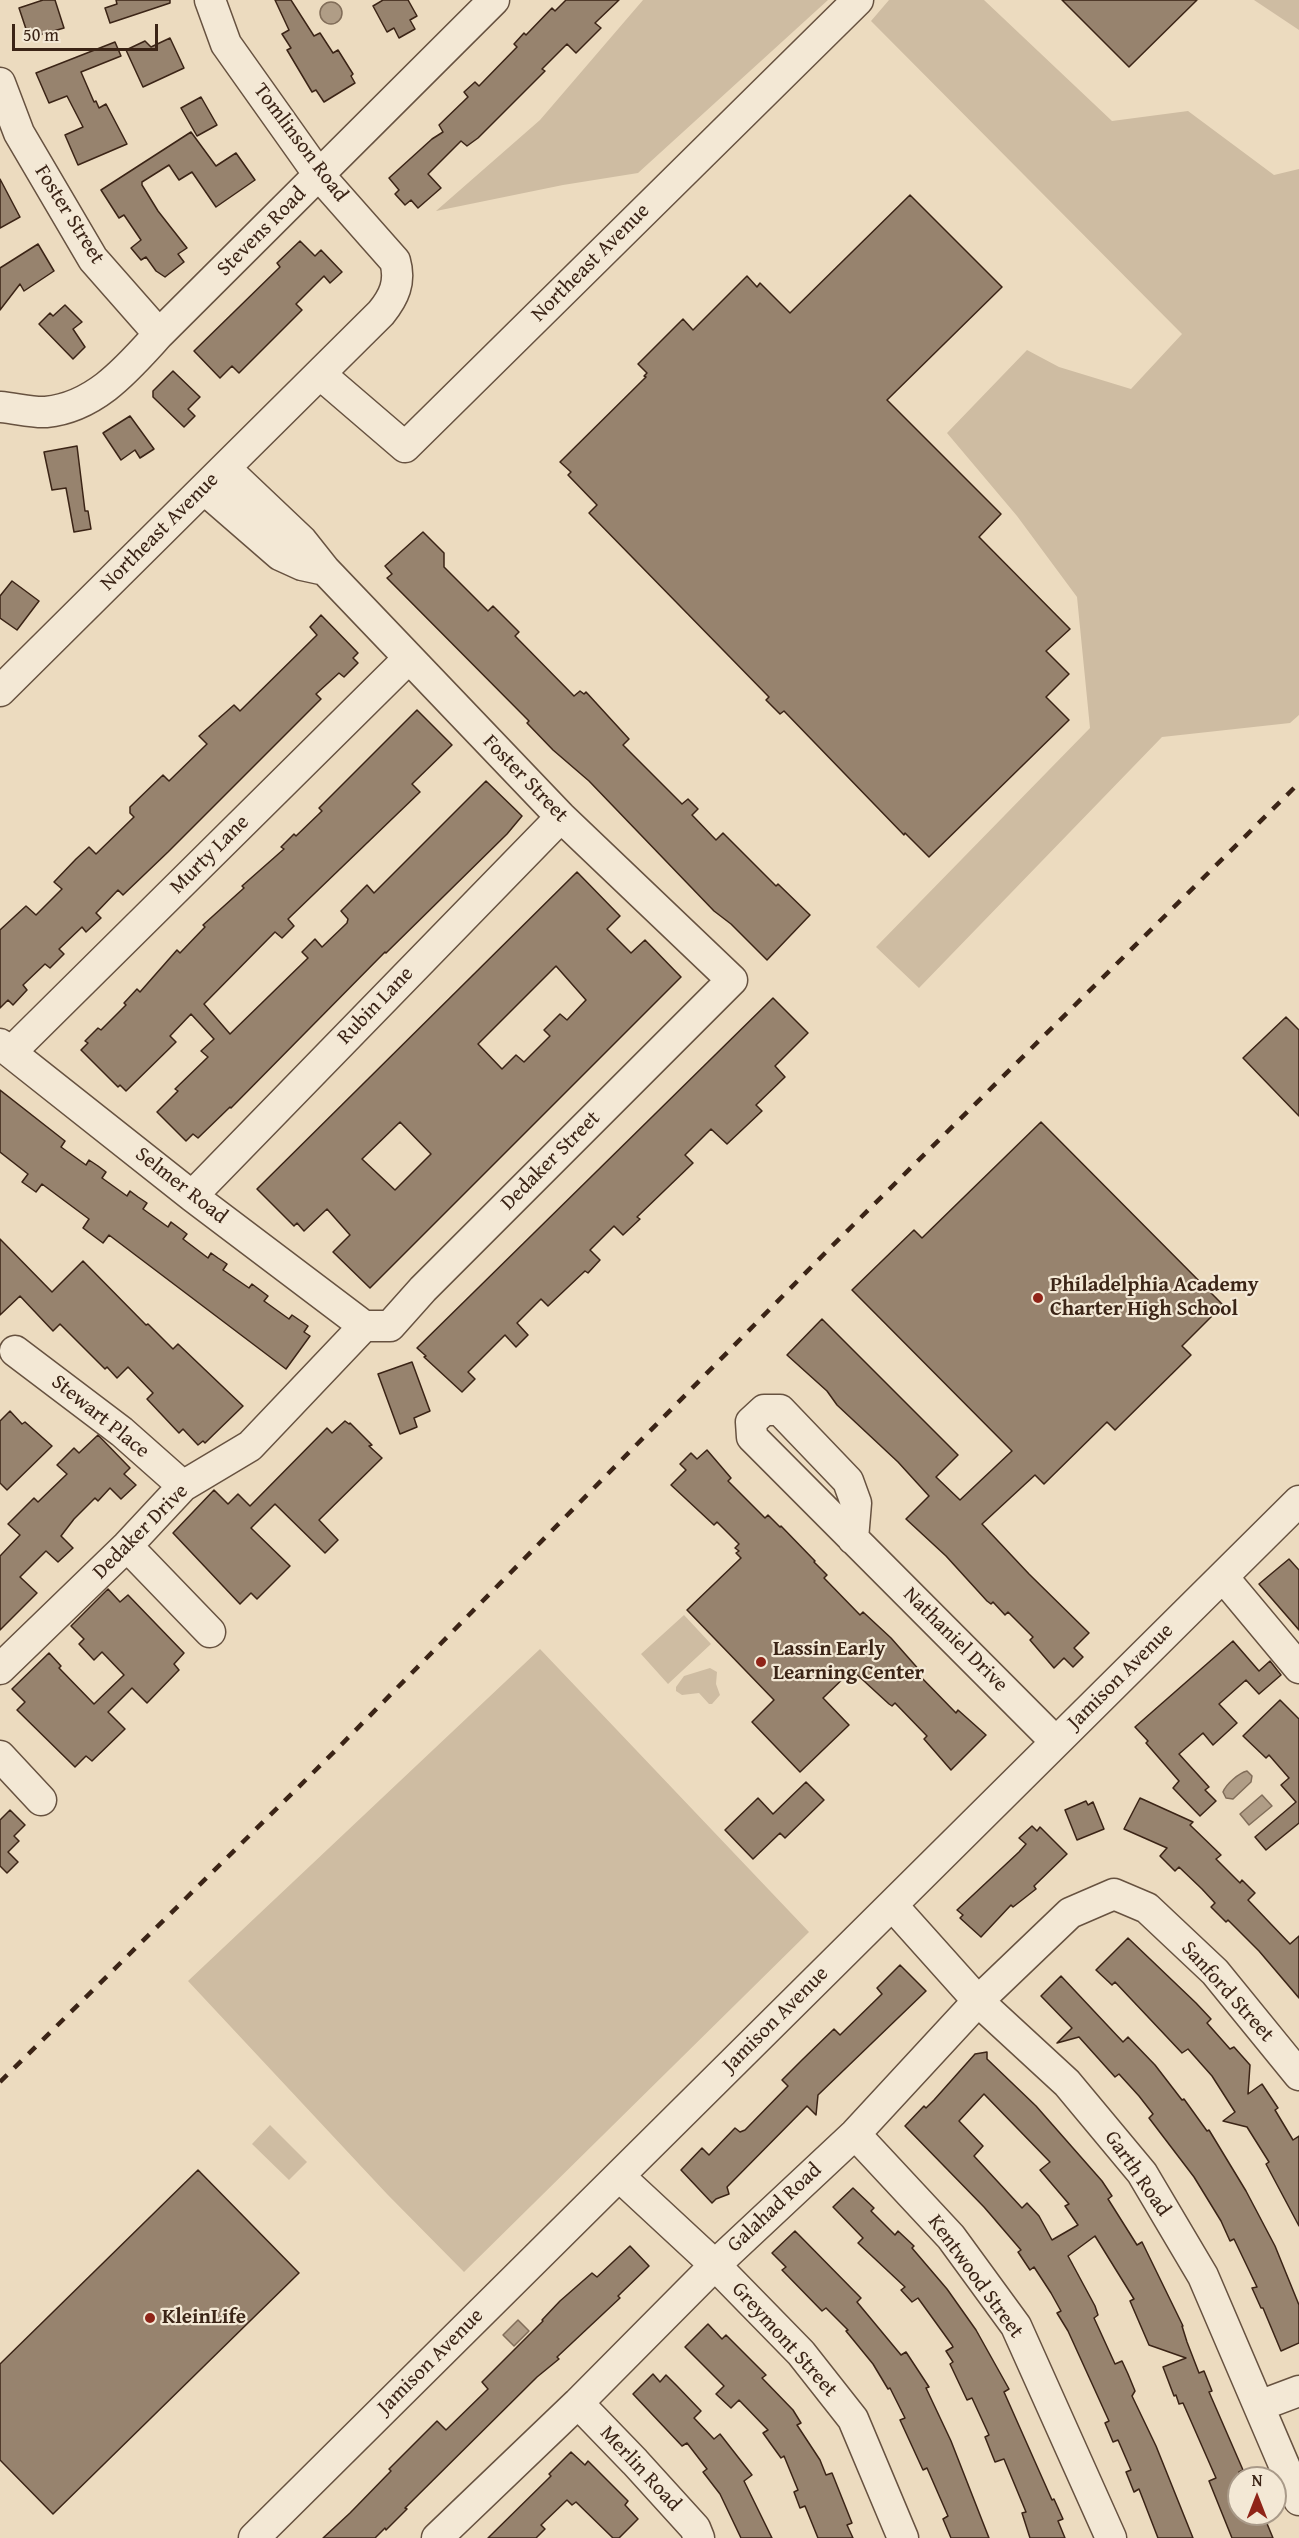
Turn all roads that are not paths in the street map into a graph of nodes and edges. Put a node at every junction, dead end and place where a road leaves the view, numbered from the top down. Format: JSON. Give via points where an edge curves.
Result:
{"nodes":[{"id":1,"x":210,"y":0,"type":"edge"},
{"id":2,"x":858,"y":0,"type":"edge"},
{"id":3,"x":485,"y":3,"type":"edge"},
{"id":4,"x":0,"y":83,"type":"edge"},
{"id":5,"x":319,"y":175,"type":"junction"},
{"id":6,"x":398,"y":280,"type":"joint"},
{"id":7,"x":159,"y":334,"type":"junction"},
{"id":8,"x":320,"y":374,"type":"junction"},
{"id":9,"x":3,"y":407,"type":"edge"},
{"id":10,"x":225,"y":468,"type":"junction"},
{"id":11,"x":204,"y":489,"type":"junction"},
{"id":12,"x":325,"y":570,"type":"junction"},
{"id":13,"x":409,"y":658,"type":"junction"},
{"id":14,"x":1,"y":689,"type":"edge"},
{"id":15,"x":561,"y":817,"type":"junction"},
{"id":16,"x":732,"y":980,"type":"joint"},
{"id":17,"x":5,"y":1048,"type":"edge"},
{"id":18,"x":192,"y":1196,"type":"junction"},
{"id":19,"x":364,"y":1326,"type":"junction"},
{"id":20,"x":15,"y":1351,"type":"dead end"},
{"id":21,"x":183,"y":1486,"type":"junction"},
{"id":22,"x":1299,"y":1501,"type":"edge"},
{"id":23,"x":853,"y":1539,"type":"dead end"},
{"id":24,"x":127,"y":1546,"type":"junction"},
{"id":25,"x":1223,"y":1577,"type":"junction"},
{"id":26,"x":210,"y":1632,"type":"dead end"},
{"id":27,"x":1299,"y":1668,"type":"edge"},
{"id":28,"x":0,"y":1670,"type":"edge"},
{"id":29,"x":1056,"y":1742,"type":"junction"},
{"id":30,"x":0,"y":1756,"type":"edge"},
{"id":31,"x":41,"y":1800,"type":"dead end"},
{"id":32,"x":1120,"y":1896,"type":"joint"},
{"id":33,"x":892,"y":1905,"type":"junction"},
{"id":34,"x":978,"y":2001,"type":"junction"},
{"id":35,"x":1299,"y":2074,"type":"edge"},
{"id":36,"x":855,"y":2134,"type":"junction"},
{"id":37,"x":619,"y":2176,"type":"junction"},
{"id":38,"x":715,"y":2265,"type":"junction"},
{"id":39,"x":1299,"y":2391,"type":"edge"},
{"id":40,"x":578,"y":2403,"type":"junction"},
{"id":41,"x":1259,"y":2406,"type":"junction"},
{"id":42,"x":1299,"y":2500,"type":"edge"},
{"id":43,"x":254,"y":2538,"type":"edge"},
{"id":44,"x":437,"y":2538,"type":"edge"},
{"id":45,"x":699,"y":2538,"type":"edge"},
{"id":46,"x":903,"y":2538,"type":"edge"},
{"id":47,"x":1111,"y":2538,"type":"edge"}],
"edges":[{"from":1,"to":5,"type":"street","name":"Tomlinson Road","via":[[226,44]]},
{"from":2,"to":8,"type":"street","name":"Northeast Avenue","via":[[405,447]]},
{"from":3,"to":5,"type":"street","name":"Stevens Road"},
{"from":4,"to":7,"type":"street","name":"Foster Street","via":[[19,133],[93,259]]},
{"from":5,"to":6,"type":"street","name":"Tomlinson Road","via":[[390,254]]},
{"from":5,"to":7,"type":"street","name":"Stevens Road"},
{"from":6,"to":8,"type":"street","name":"Northeast Avenue","via":[[381,314]]},
{"from":7,"to":9,"type":"street","name":"Stevens Road","via":[[121,376],[84,402],[46,412]]},
{"from":8,"to":10,"type":"street","name":"Northeast Avenue"},
{"from":10,"to":11,"type":"street","name":"Northeast Avenue"},
{"from":10,"to":12,"type":"street","name":"Foster Street","via":[[302,541]]},
{"from":11,"to":12,"type":"street","via":[[280,555]]},
{"from":11,"to":14,"type":"street","name":"Northeast Avenue"},
{"from":12,"to":13,"type":"street","name":"Foster Street"},
{"from":13,"to":15,"type":"street","name":"Foster Street"},
{"from":13,"to":17,"type":"street","name":"Murty Lane"},
{"from":15,"to":16,"type":"street","name":"Foster Street"},
{"from":15,"to":18,"type":"street","name":"Rubin Lane"},
{"from":16,"to":19,"type":"street","name":"Dedaker Street","via":[[390,1326]]},
{"from":17,"to":18,"type":"street","name":"Selmer Road"},
{"from":18,"to":19,"type":"street","name":"Selmer Road"},
{"from":19,"to":21,"type":"street","name":"Dedaker Drive","via":[[250,1446]]},
{"from":20,"to":21,"type":"street","name":"Stewart Place","via":[[122,1432]]},
{"from":21,"to":24,"type":"street","name":"Dedaker Drive"},
{"from":22,"to":25,"type":"street","name":"Jamison Avenue"},
{"from":23,"to":29,"type":"street","name":"Nathaniel Drive"},
{"from":24,"to":26,"type":"street"},
{"from":24,"to":28,"type":"street","name":"Dedaker Drive"},
{"from":25,"to":27,"type":"street"},
{"from":25,"to":29,"type":"street","name":"Jamison Avenue"},
{"from":29,"to":33,"type":"street","name":"Jamison Avenue"},
{"from":30,"to":31,"type":"street"},
{"from":32,"to":34,"type":"street","name":"Galahad Road","via":[[1114,1894],[1070,1913]]},
{"from":32,"to":35,"type":"street","name":"Sanford Street","via":[[1147,1908],[1215,1972]]},
{"from":33,"to":34,"type":"street","name":"Garth Road"},
{"from":33,"to":37,"type":"street","name":"Jamison Avenue"},
{"from":34,"to":36,"type":"street","name":"Galahad Road"},
{"from":34,"to":41,"type":"street","name":"Garth Road","via":[[1067,2083],[1142,2173],[1203,2276]]},
{"from":36,"to":38,"type":"street","name":"Galahad Road"},
{"from":36,"to":47,"type":"street","name":"Kentwood Street","via":[[951,2237],[1016,2326]]},
{"from":37,"to":38,"type":"street","name":"Greymont Street"},
{"from":37,"to":43,"type":"street","name":"Jamison Avenue"},
{"from":38,"to":40,"type":"street","name":"Galahad Road"},
{"from":38,"to":46,"type":"street","name":"Greymont Street","via":[[801,2353],[853,2419]]},
{"from":39,"to":41,"type":"street"},
{"from":40,"to":44,"type":"street","name":"Galahad Road"},
{"from":40,"to":45,"type":"street","name":"Merlin Road","via":[[680,2511]]},
{"from":41,"to":42,"type":"street","name":"Garth Road"}]}
